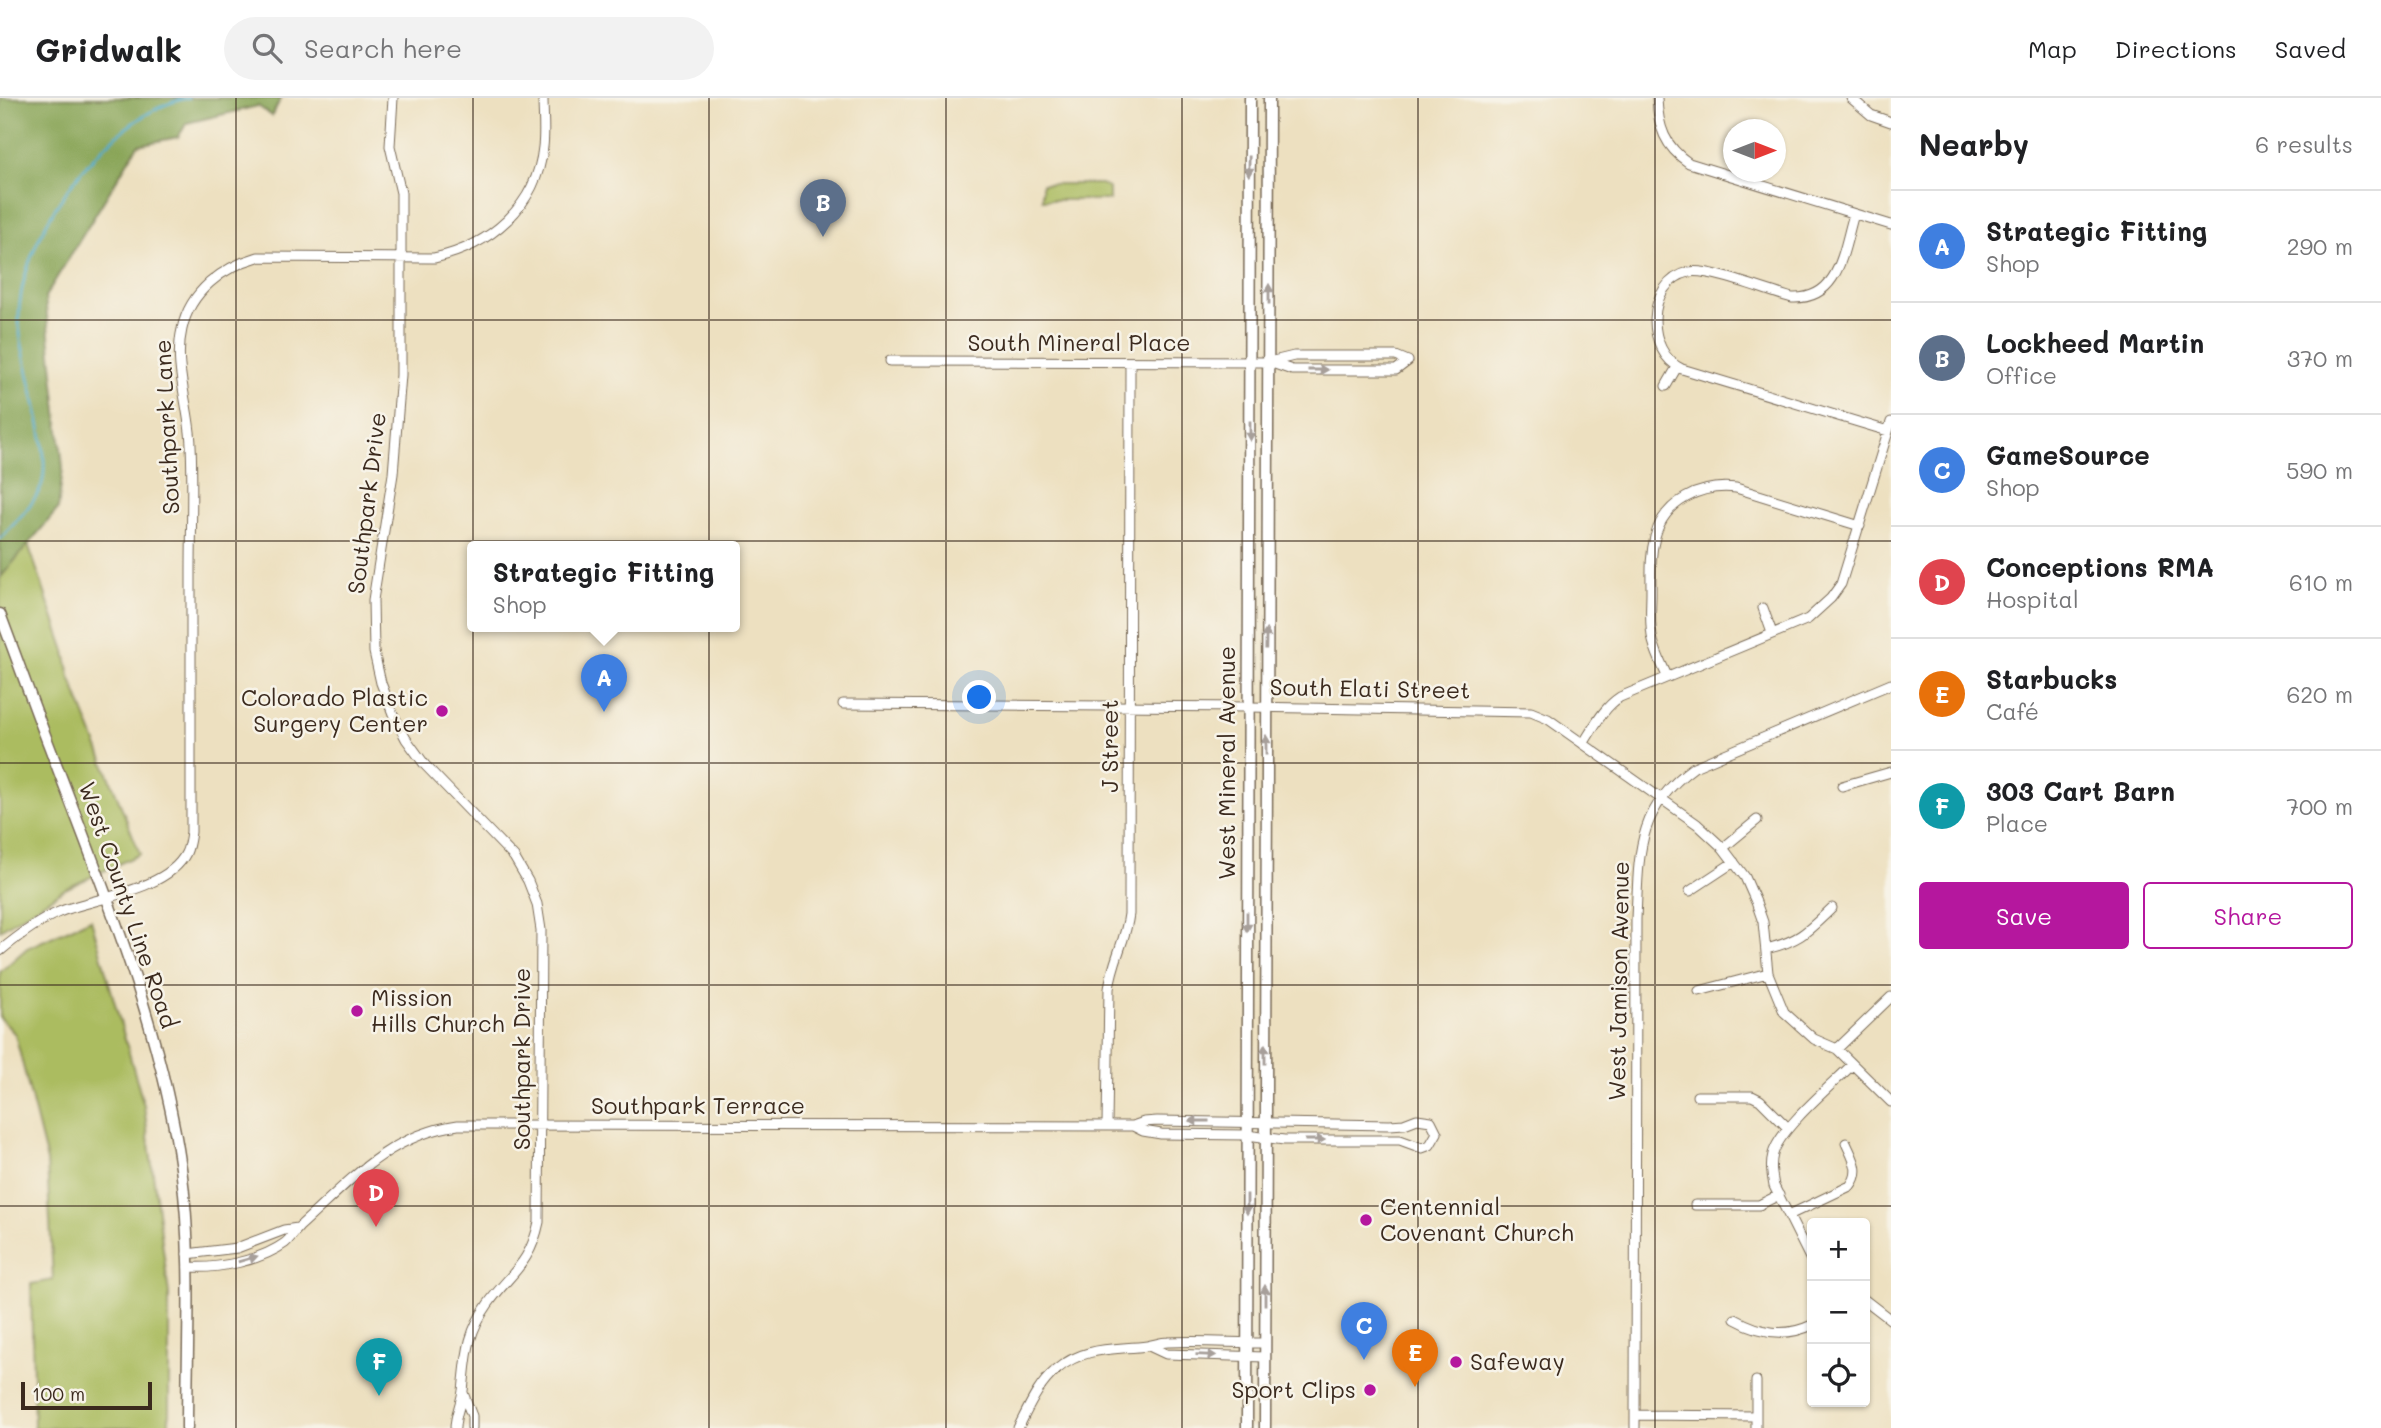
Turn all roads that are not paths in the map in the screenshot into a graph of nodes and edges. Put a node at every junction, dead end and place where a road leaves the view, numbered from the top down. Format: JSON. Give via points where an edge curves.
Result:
{"nodes":[{"id":1,"x":393,"y":98,"type":"edge"},
{"id":2,"x":543,"y":98,"type":"edge"},
{"id":3,"x":1250,"y":98,"type":"edge"},
{"id":4,"x":1269,"y":98,"type":"edge"},
{"id":5,"x":1657,"y":98,"type":"edge"},
{"id":6,"x":1851,"y":98,"type":"edge"},
{"id":7,"x":1891,"y":122,"type":"edge"},
{"id":8,"x":1854,"y":214,"type":"junction"},
{"id":9,"x":1891,"y":225,"type":"edge"},
{"id":10,"x":401,"y":257,"type":"junction"},
{"id":11,"x":890,"y":361,"type":"dead end"},
{"id":12,"x":1130,"y":362,"type":"junction"},
{"id":13,"x":1269,"y":362,"type":"junction"},
{"id":14,"x":1251,"y":363,"type":"junction"},
{"id":15,"x":1676,"y":367,"type":"junction"},
{"id":16,"x":1666,"y":386,"type":"dead end"},
{"id":17,"x":1890,"y":426,"type":"edge"},
{"id":18,"x":1860,"y":526,"type":"junction"},
{"id":19,"x":1763,"y":608,"type":"dead end"},
{"id":20,"x":0,"y":614,"type":"edge"},
{"id":21,"x":1772,"y":633,"type":"junction"},
{"id":22,"x":1667,"y":676,"type":"junction"},
{"id":23,"x":1891,"y":684,"type":"edge"},
{"id":24,"x":843,"y":705,"type":"dead end"},
{"id":25,"x":1129,"y":706,"type":"junction"},
{"id":26,"x":1248,"y":706,"type":"junction"},
{"id":27,"x":1266,"y":707,"type":"junction"},
{"id":28,"x":1583,"y":744,"type":"junction"},
{"id":29,"x":1891,"y":772,"type":"edge"},
{"id":30,"x":1842,"y":786,"type":"dead end"},
{"id":31,"x":1660,"y":798,"type":"junction"},
{"id":32,"x":1757,"y":820,"type":"dead end"},
{"id":33,"x":1723,"y":848,"type":"junction"},
{"id":34,"x":1734,"y":862,"type":"junction"},
{"id":35,"x":1690,"y":891,"type":"dead end"},
{"id":36,"x":108,"y":897,"type":"junction"},
{"id":37,"x":1832,"y":908,"type":"dead end"},
{"id":38,"x":1766,"y":949,"type":"junction"},
{"id":39,"x":0,"y":951,"type":"edge"},
{"id":40,"x":1768,"y":973,"type":"junction"},
{"id":41,"x":1699,"y":992,"type":"dead end"},
{"id":42,"x":1891,"y":997,"type":"edge"},
{"id":43,"x":1836,"y":1049,"type":"junction"},
{"id":44,"x":1852,"y":1065,"type":"junction"},
{"id":45,"x":1697,"y":1096,"type":"dead end"},
{"id":46,"x":1891,"y":1102,"type":"edge"},
{"id":47,"x":1247,"y":1121,"type":"junction"},
{"id":48,"x":1265,"y":1123,"type":"junction"},
{"id":49,"x":541,"y":1125,"type":"junction"},
{"id":50,"x":1107,"y":1126,"type":"junction"},
{"id":51,"x":1133,"y":1126,"type":"junction"},
{"id":52,"x":1788,"y":1128,"type":"junction"},
{"id":53,"x":1247,"y":1135,"type":"junction"},
{"id":54,"x":1265,"y":1137,"type":"junction"},
{"id":55,"x":1846,"y":1143,"type":"dead end"},
{"id":56,"x":1779,"y":1195,"type":"junction"},
{"id":57,"x":1695,"y":1205,"type":"dead end"},
{"id":58,"x":1789,"y":1215,"type":"junction"},
{"id":59,"x":298,"y":1228,"type":"junction"},
{"id":60,"x":1807,"y":1252,"type":"edge"},
{"id":61,"x":187,"y":1254,"type":"junction"},
{"id":62,"x":188,"y":1267,"type":"junction"},
{"id":63,"x":1870,"y":1304,"type":"edge"},
{"id":64,"x":1735,"y":1320,"type":"dead end"},
{"id":65,"x":1891,"y":1320,"type":"edge"},
{"id":66,"x":1807,"y":1327,"type":"edge"},
{"id":67,"x":1248,"y":1343,"type":"junction"},
{"id":68,"x":1265,"y":1343,"type":"junction"},
{"id":69,"x":1149,"y":1346,"type":"junction"},
{"id":70,"x":1248,"y":1357,"type":"junction"},
{"id":71,"x":1265,"y":1357,"type":"junction"},
{"id":72,"x":1756,"y":1381,"type":"dead end"},
{"id":73,"x":463,"y":1393,"type":"junction"},
{"id":74,"x":1635,"y":1415,"type":"junction"},
{"id":75,"x":1756,"y":1416,"type":"junction"},
{"id":76,"x":187,"y":1428,"type":"edge"},
{"id":77,"x":455,"y":1428,"type":"edge"},
{"id":78,"x":472,"y":1428,"type":"edge"},
{"id":79,"x":1018,"y":1428,"type":"edge"},
{"id":80,"x":1247,"y":1428,"type":"edge"},
{"id":81,"x":1265,"y":1428,"type":"edge"},
{"id":82,"x":1635,"y":1428,"type":"edge"},
{"id":83,"x":1756,"y":1428,"type":"edge"}],
"edges":[{"from":1,"to":10,"type":"street","name":"Southpark Drive","via":[[390,146],[401,192]]},
{"from":2,"to":10,"type":"street","name":"Southpark Lane","via":[[539,165],[530,189],[509,218],[478,244],[453,254]]},
{"from":3,"to":14,"type":"main road","name":"West Mineral Avenue","one_way":true},
{"from":13,"to":4,"type":"main road","name":"West Mineral Avenue","one_way":true},
{"from":5,"to":8,"type":"street","via":[[1661,131],[1680,158]]},
{"from":6,"to":7,"type":"street","via":[[1871,115]]},
{"from":8,"to":9,"type":"street"},
{"from":8,"to":15,"type":"street","via":[[1835,275],[1818,294],[1792,298],[1694,271],[1666,285],[1657,308],[1658,342]]},
{"from":10,"to":36,"type":"street","name":"Southpark Lane","via":[[258,257],[218,275],[189,308],[179,353],[191,443],[191,832],[186,853],[175,867],[147,884]]},
{"from":10,"to":49,"type":"street","name":"Southpark Drive","via":[[399,417],[373,600],[374,652],[381,683],[406,739],[425,765],[514,857],[537,904],[542,958]]},
{"from":11,"to":12,"type":"street","name":"South Mineral Place"},
{"from":12,"to":14,"type":"street","name":"South Mineral Place"},
{"from":12,"to":25,"type":"street","name":"J Street"},
{"from":13,"to":13,"type":"street","name":"South Mineral Place","one_way":true,"via":[[1292,370],[1396,370],[1408,361],[1396,356],[1294,356]]},
{"from":13,"to":14,"type":"street","name":"South Mineral Place"},
{"from":27,"to":13,"type":"main road","name":"West Mineral Avenue","one_way":true},
{"from":14,"to":26,"type":"main road","name":"West Mineral Avenue","one_way":true},
{"from":15,"to":16,"type":"street"},
{"from":15,"to":17,"type":"street"},
{"from":17,"to":18,"type":"street"},
{"from":18,"to":21,"type":"street","via":[[1831,598],[1808,619]]},
{"from":18,"to":22,"type":"street","via":[[1721,486],[1678,502],[1657,529],[1651,562],[1651,633]]},
{"from":19,"to":21,"type":"street"},
{"from":20,"to":36,"type":"main road","name":"West County Line Road"},
{"from":21,"to":22,"type":"street"},
{"from":22,"to":28,"type":"street","via":[[1611,702]]},
{"from":23,"to":31,"type":"street","name":"West Jamison Avenue","via":[[1694,767]]},
{"from":24,"to":25,"type":"street","name":"South Elati Street"},
{"from":25,"to":26,"type":"street","name":"South Elati Street"},
{"from":25,"to":50,"type":"street","name":"J Street","via":[[1129,914],[1110,976]]},
{"from":26,"to":27,"type":"street","name":"South Elati Street"},
{"from":26,"to":47,"type":"main road","name":"West Mineral Avenue","one_way":true},
{"from":27,"to":28,"type":"street","name":"South Elati Street","via":[[1522,710],[1548,719]]},
{"from":48,"to":27,"type":"main road","name":"West Mineral Avenue","one_way":true},
{"from":28,"to":31,"type":"street","name":"South Elati Street"},
{"from":29,"to":30,"type":"street"},
{"from":31,"to":33,"type":"street","name":"South Elati Street"},
{"from":31,"to":74,"type":"street","name":"West Jamison Avenue","via":[[1648,818],[1642,842],[1636,919]]},
{"from":32,"to":33,"type":"street"},
{"from":33,"to":34,"type":"street","name":"South Elati Street"},
{"from":34,"to":35,"type":"street"},
{"from":34,"to":38,"type":"street","name":"South Elati Street","via":[[1756,902]]},
{"from":36,"to":39,"type":"street","name":"Southpark Lane","via":[[48,917]]},
{"from":36,"to":61,"type":"main road","name":"West County Line Road","via":[[136,976],[170,1108],[181,1170]]},
{"from":37,"to":38,"type":"street","via":[[1804,935]]},
{"from":38,"to":40,"type":"street","name":"South Elati Street"},
{"from":40,"to":41,"type":"street"},
{"from":40,"to":43,"type":"street","name":"South Elati Street","via":[[1784,1012],[1814,1039]]},
{"from":42,"to":43,"type":"street"},
{"from":43,"to":44,"type":"street","name":"South Elati Street"},
{"from":44,"to":46,"type":"street","name":"South Elati Street"},
{"from":44,"to":52,"type":"street"},
{"from":45,"to":52,"type":"street","via":[[1752,1096]]},
{"from":47,"to":48,"type":"street","name":"Southpark Terrace"},
{"from":47,"to":51,"type":"street","name":"Southpark Terrace","one_way":true,"via":[[1150,1121]]},
{"from":47,"to":53,"type":"main road","name":"West Mineral Avenue"},
{"from":48,"to":54,"type":"main road","name":"West Mineral Avenue"},
{"from":54,"to":48,"type":"street","name":"Southpark Terrace","one_way":true,"via":[[1400,1140],[1422,1148],[1430,1145],[1437,1133],[1425,1119],[1390,1125]]},
{"from":49,"to":50,"type":"street","name":"Southpark Terrace"},
{"from":49,"to":59,"type":"street","name":"Southpark Terrace","via":[[458,1125],[412,1137],[368,1164]]},
{"from":49,"to":73,"type":"street","name":"Southpark Drive","via":[[537,1230],[520,1268],[488,1304],[474,1329],[466,1353]]},
{"from":50,"to":51,"type":"street","name":"Southpark Terrace"},
{"from":51,"to":53,"type":"street","name":"Southpark Terrace","via":[[1161,1134]]},
{"from":52,"to":56,"type":"street","via":[[1771,1163]]},
{"from":53,"to":54,"type":"street","name":"Southpark Terrace"},
{"from":53,"to":67,"type":"main road","name":"West Mineral Avenue","one_way":true},
{"from":68,"to":54,"type":"main road","name":"West Mineral Avenue","one_way":true},
{"from":55,"to":58,"type":"street","via":[[1858,1170],[1850,1186]]},
{"from":56,"to":57,"type":"street","via":[[1759,1205]]},
{"from":56,"to":58,"type":"street"},
{"from":58,"to":60,"type":"street"},
{"from":59,"to":61,"type":"street","name":"Southpark Terrace","via":[[237,1248]]},
{"from":62,"to":59,"type":"street","name":"Southpark Terrace","one_way":true,"via":[[231,1264],[262,1254],[289,1240]]},
{"from":61,"to":62,"type":"main road","name":"West County Line Road"},
{"from":62,"to":76,"type":"main road","name":"West County Line Road"},
{"from":63,"to":65,"type":"street"},
{"from":64,"to":66,"type":"street","via":[[1762,1332]]},
{"from":67,"to":68,"type":"street"},
{"from":67,"to":69,"type":"street"},
{"from":67,"to":70,"type":"main road","name":"West Mineral Avenue"},
{"from":68,"to":71,"type":"main road","name":"West Mineral Avenue"},
{"from":69,"to":70,"type":"street","one_way":true,"via":[[1166,1354]]},
{"from":69,"to":79,"type":"street","via":[[1103,1348],[1074,1357],[1039,1389]]},
{"from":70,"to":71,"type":"street"},
{"from":70,"to":80,"type":"main road","name":"West Mineral Avenue"},
{"from":71,"to":81,"type":"main road","name":"West Mineral Avenue"},
{"from":72,"to":75,"type":"street"},
{"from":73,"to":77,"type":"street","name":"Southpark Drive"},
{"from":73,"to":78,"type":"street","name":"Southpark Drive"},
{"from":74,"to":75,"type":"street"},
{"from":74,"to":82,"type":"street","name":"West Jamison Avenue"},
{"from":75,"to":83,"type":"street"}]}
